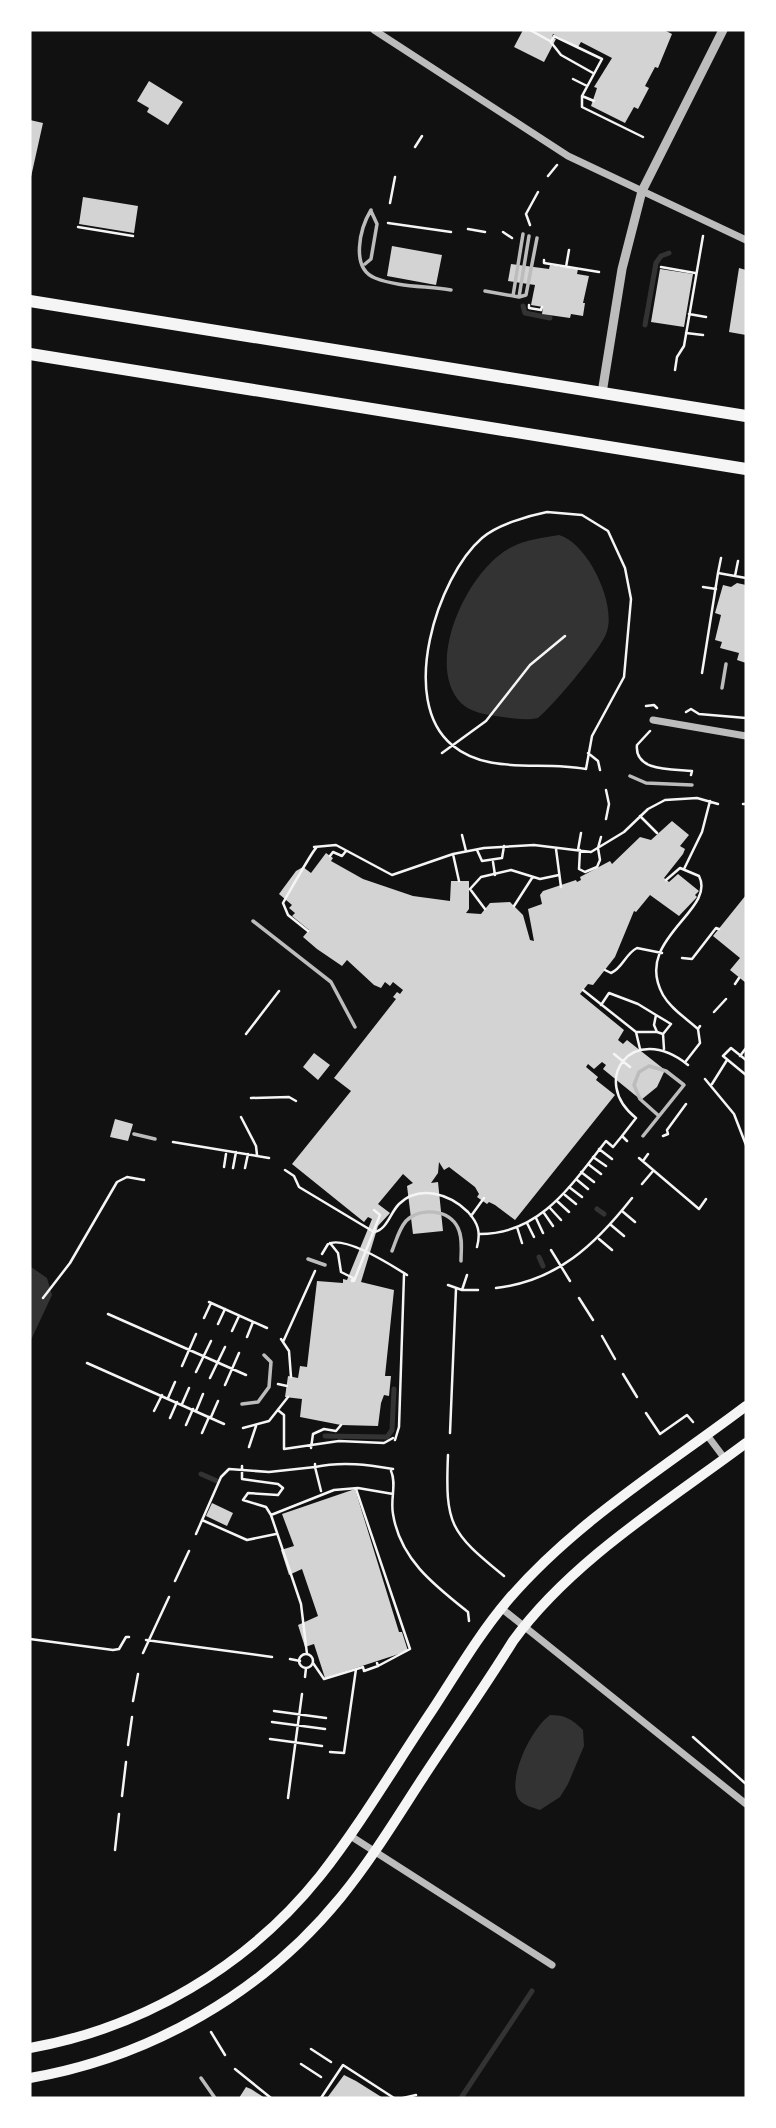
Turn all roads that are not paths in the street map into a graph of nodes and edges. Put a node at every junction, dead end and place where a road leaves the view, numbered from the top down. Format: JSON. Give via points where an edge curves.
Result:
{"nodes":[{"id":1,"x":374,"y":30,"type":"edge"},
{"id":2,"x":723,"y":30,"type":"edge"},
{"id":3,"x":642,"y":191,"type":"junction"},
{"id":4,"x":523,"y":234,"type":"dead end"},
{"id":5,"x":529,"y":236,"type":"dead end"},
{"id":6,"x":537,"y":238,"type":"dead end"},
{"id":7,"x":746,"y":240,"type":"edge"},
{"id":8,"x":365,"y":264,"type":"junction"},
{"id":9,"x":452,"y":290,"type":"dead end"},
{"id":10,"x":485,"y":291,"type":"dead end"},
{"id":11,"x":513,"y":296,"type":"junction"},
{"id":12,"x":519,"y":297,"type":"junction"},
{"id":13,"x":30,"y":301,"type":"edge"},
{"id":14,"x":30,"y":354,"type":"edge"},
{"id":15,"x":602,"y":393,"type":"junction"},
{"id":16,"x":746,"y":416,"type":"edge"},
{"id":17,"x":746,"y":468,"type":"edge"},
{"id":18,"x":726,"y":664,"type":"dead end"},
{"id":19,"x":722,"y":688,"type":"dead end"},
{"id":20,"x":653,"y":720,"type":"dead end"},
{"id":21,"x":746,"y":736,"type":"edge"},
{"id":22,"x":630,"y":776,"type":"dead end"},
{"id":23,"x":692,"y":785,"type":"dead end"},
{"id":24,"x":253,"y":921,"type":"dead end"},
{"id":25,"x":355,"y":1027,"type":"dead end"},
{"id":26,"x":659,"y":1116,"type":"junction"},
{"id":27,"x":134,"y":1134,"type":"dead end"},
{"id":28,"x":643,"y":1136,"type":"dead end"},
{"id":29,"x":155,"y":1139,"type":"dead end"},
{"id":30,"x":392,"y":1251,"type":"dead end"},
{"id":31,"x":308,"y":1259,"type":"dead end"},
{"id":32,"x":461,"y":1261,"type":"dead end"},
{"id":33,"x":324,"y":1265,"type":"dead end"},
{"id":34,"x":264,"y":1356,"type":"dead end"},
{"id":35,"x":242,"y":1404,"type":"dead end"},
{"id":36,"x":746,"y":1406,"type":"edge"},
{"id":37,"x":707,"y":1436,"type":"junction"},
{"id":38,"x":746,"y":1443,"type":"edge"},
{"id":39,"x":725,"y":1459,"type":"junction"},
{"id":40,"x":501,"y":1608,"type":"junction"},
{"id":41,"x":524,"y":1626,"type":"junction"},
{"id":42,"x":746,"y":1804,"type":"edge"},
{"id":43,"x":349,"y":1835,"type":"junction"},
{"id":44,"x":374,"y":1851,"type":"junction"},
{"id":45,"x":552,"y":1965,"type":"dead end"},
{"id":46,"x":30,"y":2048,"type":"edge"},
{"id":47,"x":30,"y":2078,"type":"edge"},
{"id":48,"x":201,"y":2078,"type":"dead end"},
{"id":49,"x":215,"y":2098,"type":"edge"}],
"edges":[{"from":1,"to":3,"type":"street","via":[[554,148]]},
{"from":2,"to":3,"type":"street"},
{"from":3,"to":7,"type":"street"},
{"from":3,"to":15,"type":"street","via":[[622,270]]},
{"from":4,"to":11,"type":"lane"},
{"from":5,"to":12,"type":"lane"},
{"from":6,"to":12,"type":"lane","via":[[528,291]]},
{"from":8,"to":8,"type":"lane","via":[[358,256],[363,223],[371,210],[377,224],[371,259]]},
{"from":8,"to":9,"type":"lane","via":[[375,278]]},
{"from":10,"to":11,"type":"lane"},
{"from":11,"to":12,"type":"lane"},
{"from":13,"to":15,"type":"highway"},
{"from":14,"to":17,"type":"highway"},
{"from":15,"to":16,"type":"highway"},
{"from":18,"to":19,"type":"lane"},
{"from":20,"to":21,"type":"street"},
{"from":22,"to":23,"type":"lane","via":[[646,783]]},
{"from":24,"to":25,"type":"lane","via":[[331,982]]},
{"from":26,"to":26,"type":"lane","via":[[684,1085],[653,1066],[639,1072],[634,1085],[643,1103]]},
{"from":26,"to":28,"type":"lane"},
{"from":27,"to":29,"type":"lane"},
{"from":30,"to":32,"type":"lane","via":[[408,1219],[435,1212],[458,1226]]},
{"from":31,"to":33,"type":"lane"},
{"from":34,"to":35,"type":"lane","via":[[271,1362],[269,1387],[258,1402]]},
{"from":36,"to":37,"type":"main road"},
{"from":37,"to":39,"type":"street"},
{"from":37,"to":40,"type":"main road","via":[[573,1536]]},
{"from":38,"to":39,"type":"main road"},
{"from":39,"to":41,"type":"main road","via":[[584,1566]]},
{"from":40,"to":41,"type":"street"},
{"from":40,"to":43,"type":"main road"},
{"from":41,"to":42,"type":"street"},
{"from":41,"to":44,"type":"main road"},
{"from":43,"to":44,"type":"street"},
{"from":43,"to":46,"type":"main road","via":[[287,1913],[219,1970],[138,2015]]},
{"from":44,"to":45,"type":"street"},
{"from":44,"to":47,"type":"main road","via":[[307,1935],[216,2008],[127,2052]]},
{"from":48,"to":49,"type":"lane"}]}
